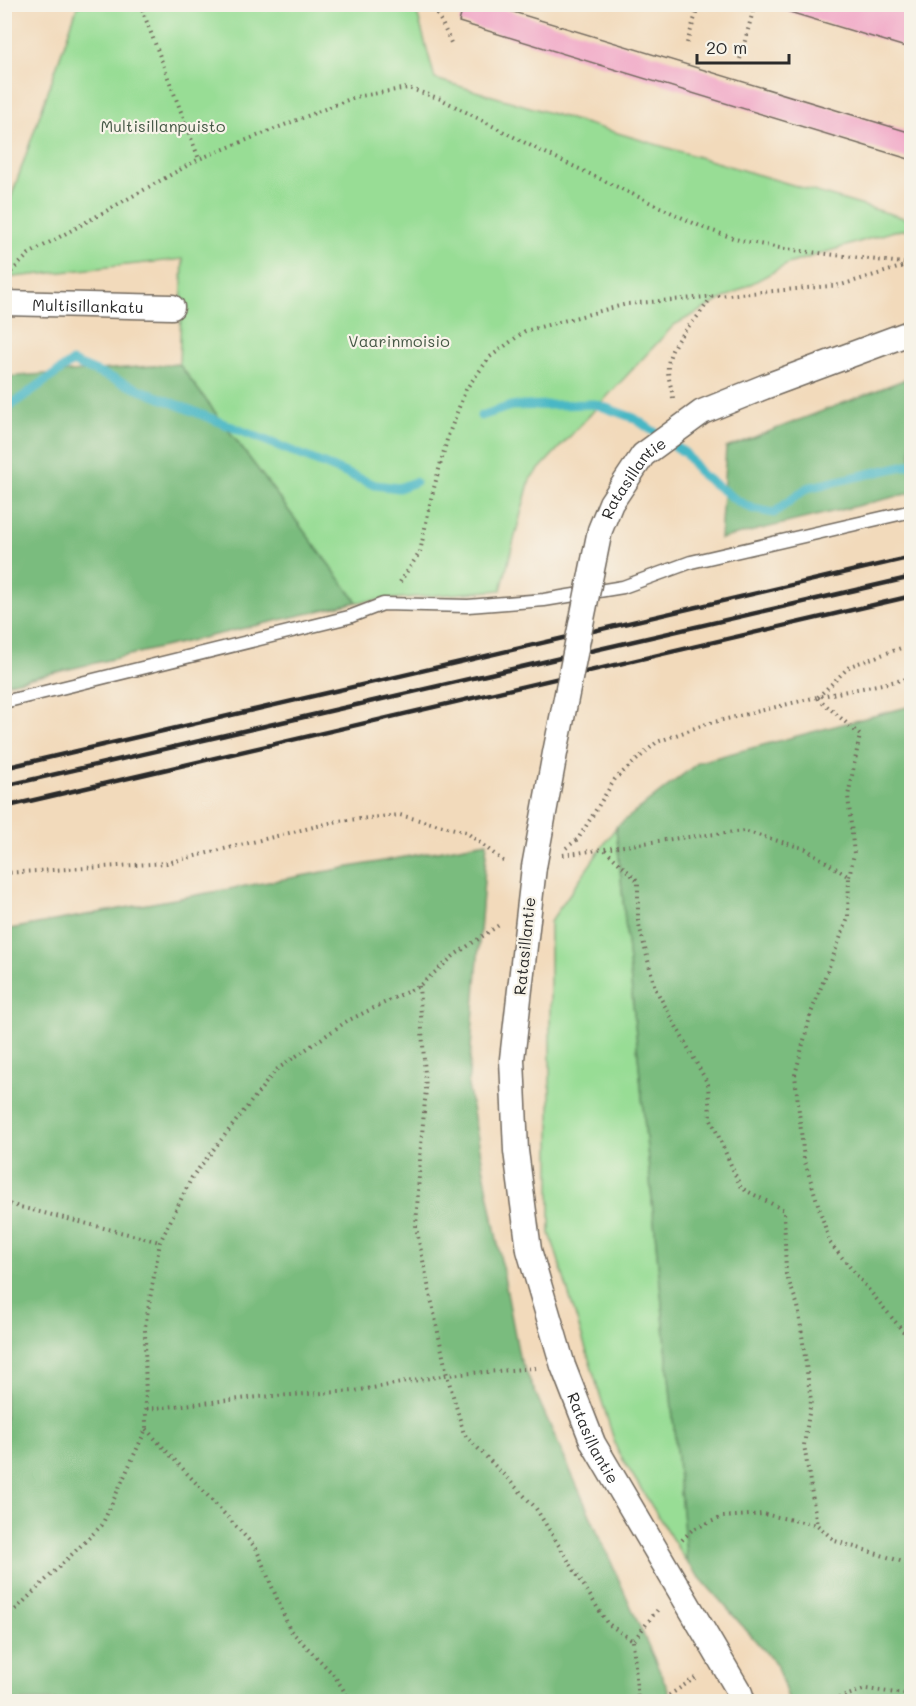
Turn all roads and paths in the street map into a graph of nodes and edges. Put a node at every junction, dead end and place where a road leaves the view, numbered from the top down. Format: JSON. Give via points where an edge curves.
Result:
{"nodes":[{"id":1,"x":140,"y":4,"type":"edge"},
{"id":2,"x":431,"y":4,"type":"edge"},
{"id":3,"x":699,"y":4,"type":"edge"},
{"id":4,"x":755,"y":4,"type":"edge"},
{"id":5,"x":687,"y":43,"type":"dead end"},
{"id":6,"x":452,"y":45,"type":"dead end"},
{"id":7,"x":740,"y":59,"type":"dead end"},
{"id":8,"x":199,"y":159,"type":"junction"},
{"id":9,"x":911,"y":264,"type":"edge"},
{"id":10,"x":4,"y":279,"type":"edge"},
{"id":11,"x":712,"y":297,"type":"junction"},
{"id":12,"x":4,"y":303,"type":"edge"},
{"id":13,"x":172,"y":307,"type":"dead end"},
{"id":14,"x":912,"y":332,"type":"edge"},
{"id":15,"x":672,"y":405,"type":"dead end"},
{"id":16,"x":912,"y":511,"type":"edge"},
{"id":17,"x":383,"y":604,"type":"junction"},
{"id":18,"x":912,"y":644,"type":"edge"},
{"id":19,"x":912,"y":678,"type":"edge"},
{"id":20,"x":817,"y":697,"type":"junction"},
{"id":21,"x":4,"y":702,"type":"edge"},
{"id":22,"x":604,"y":849,"type":"junction"},
{"id":23,"x":534,"y":867,"type":"junction"},
{"id":24,"x":4,"y":873,"type":"edge"},
{"id":25,"x":849,"y":877,"type":"junction"},
{"id":26,"x":528,"y":905,"type":"junction"},
{"id":27,"x":418,"y":986,"type":"junction"},
{"id":28,"x":4,"y":1203,"type":"edge"},
{"id":29,"x":160,"y":1242,"type":"junction"},
{"id":30,"x":912,"y":1342,"type":"edge"},
{"id":31,"x":563,"y":1366,"type":"junction"},
{"id":32,"x":447,"y":1375,"type":"junction"},
{"id":33,"x":147,"y":1409,"type":"junction"},
{"id":34,"x":146,"y":1429,"type":"junction"},
{"id":35,"x":817,"y":1525,"type":"junction"},
{"id":36,"x":912,"y":1562,"type":"edge"},
{"id":37,"x":673,"y":1579,"type":"junction"},
{"id":38,"x":4,"y":1613,"type":"edge"},
{"id":39,"x":633,"y":1641,"type":"junction"},
{"id":40,"x":721,"y":1661,"type":"junction"},
{"id":41,"x":912,"y":1695,"type":"edge"},
{"id":42,"x":351,"y":1701,"type":"edge"},
{"id":43,"x":638,"y":1701,"type":"edge"},
{"id":44,"x":659,"y":1701,"type":"edge"},
{"id":45,"x":743,"y":1701,"type":"edge"},
{"id":46,"x":827,"y":1701,"type":"edge"}],
"edges":[{"from":1,"to":8,"type":"path"},
{"from":2,"to":6,"type":"path"},
{"from":3,"to":5,"type":"path"},
{"from":4,"to":7,"type":"path"},
{"from":8,"to":9,"type":"path","via":[[355,97],[408,88],[441,99],[535,148],[713,231],[785,249]]},
{"from":8,"to":10,"type":"path","via":[[29,254]]},
{"from":9,"to":11,"type":"path","via":[[841,285]]},
{"from":11,"to":15,"type":"path","via":[[679,337],[673,351],[668,365]]},
{"from":11,"to":17,"type":"path","via":[[627,304],[525,331],[490,357],[466,389],[448,436],[420,552]]},
{"from":12,"to":13,"type":"street","name":"Multisillankatu"},
{"from":14,"to":23,"type":"street","name":"Ratasillantie","bridge":true,"via":[[702,412],[643,455],[626,478],[600,530]]},
{"from":16,"to":17,"type":"lane","via":[[691,562],[622,587],[544,600],[468,606]]},
{"from":17,"to":21,"type":"lane","via":[[349,617]]},
{"from":18,"to":20,"type":"path","via":[[850,666]]},
{"from":19,"to":20,"type":"path"},
{"from":20,"to":22,"type":"path","via":[[706,724],[657,742],[615,778],[578,839],[556,856]]},
{"from":20,"to":25,"type":"path","via":[[860,735],[848,796],[854,854]]},
{"from":22,"to":25,"type":"path","via":[[744,831],[806,849]]},
{"from":22,"to":35,"type":"path","via":[[638,881],[638,921],[655,988],[708,1084],[710,1117],[741,1188],[784,1210],[786,1274],[798,1306],[811,1401],[804,1445]]},
{"from":23,"to":24,"type":"path","via":[[508,864],[466,832],[400,815],[338,821],[167,864]]},
{"from":23,"to":26,"type":"street","name":"Ratasillantie"},
{"from":25,"to":30,"type":"path","via":[[848,918],[811,1013],[795,1075],[804,1159],[830,1243]]},
{"from":26,"to":27,"type":"path","via":[[456,954]]},
{"from":26,"to":31,"type":"street","name":"Ratasillantie","via":[[512,1059],[516,1151],[529,1250]]},
{"from":27,"to":29,"type":"path","via":[[347,1021],[276,1070],[192,1177]]},
{"from":27,"to":32,"type":"path","via":[[426,1089],[416,1227]]},
{"from":28,"to":29,"type":"path"},
{"from":29,"to":33,"type":"path","via":[[145,1327]]},
{"from":31,"to":32,"type":"path"},
{"from":31,"to":37,"type":"street","name":"Ratasillantie","via":[[593,1443]]},
{"from":32,"to":33,"type":"path","via":[[356,1391]]},
{"from":32,"to":39,"type":"path","via":[[464,1434],[535,1508],[608,1623]]},
{"from":33,"to":34,"type":"path"},
{"from":34,"to":38,"type":"path","via":[[102,1525],[15,1610]]},
{"from":34,"to":42,"type":"path","via":[[256,1548],[290,1630],[334,1676]]},
{"from":35,"to":36,"type":"path","via":[[835,1541]]},
{"from":35,"to":37,"type":"path","via":[[763,1514],[723,1517],[693,1529],[671,1551]]},
{"from":37,"to":39,"type":"path"},
{"from":37,"to":40,"type":"street","name":"Ratasillantie"},
{"from":39,"to":43,"type":"path"},
{"from":40,"to":44,"type":"path"},
{"from":40,"to":45,"type":"street","name":"Ratasillantie"},
{"from":41,"to":46,"type":"path","via":[[866,1689]]}]}
